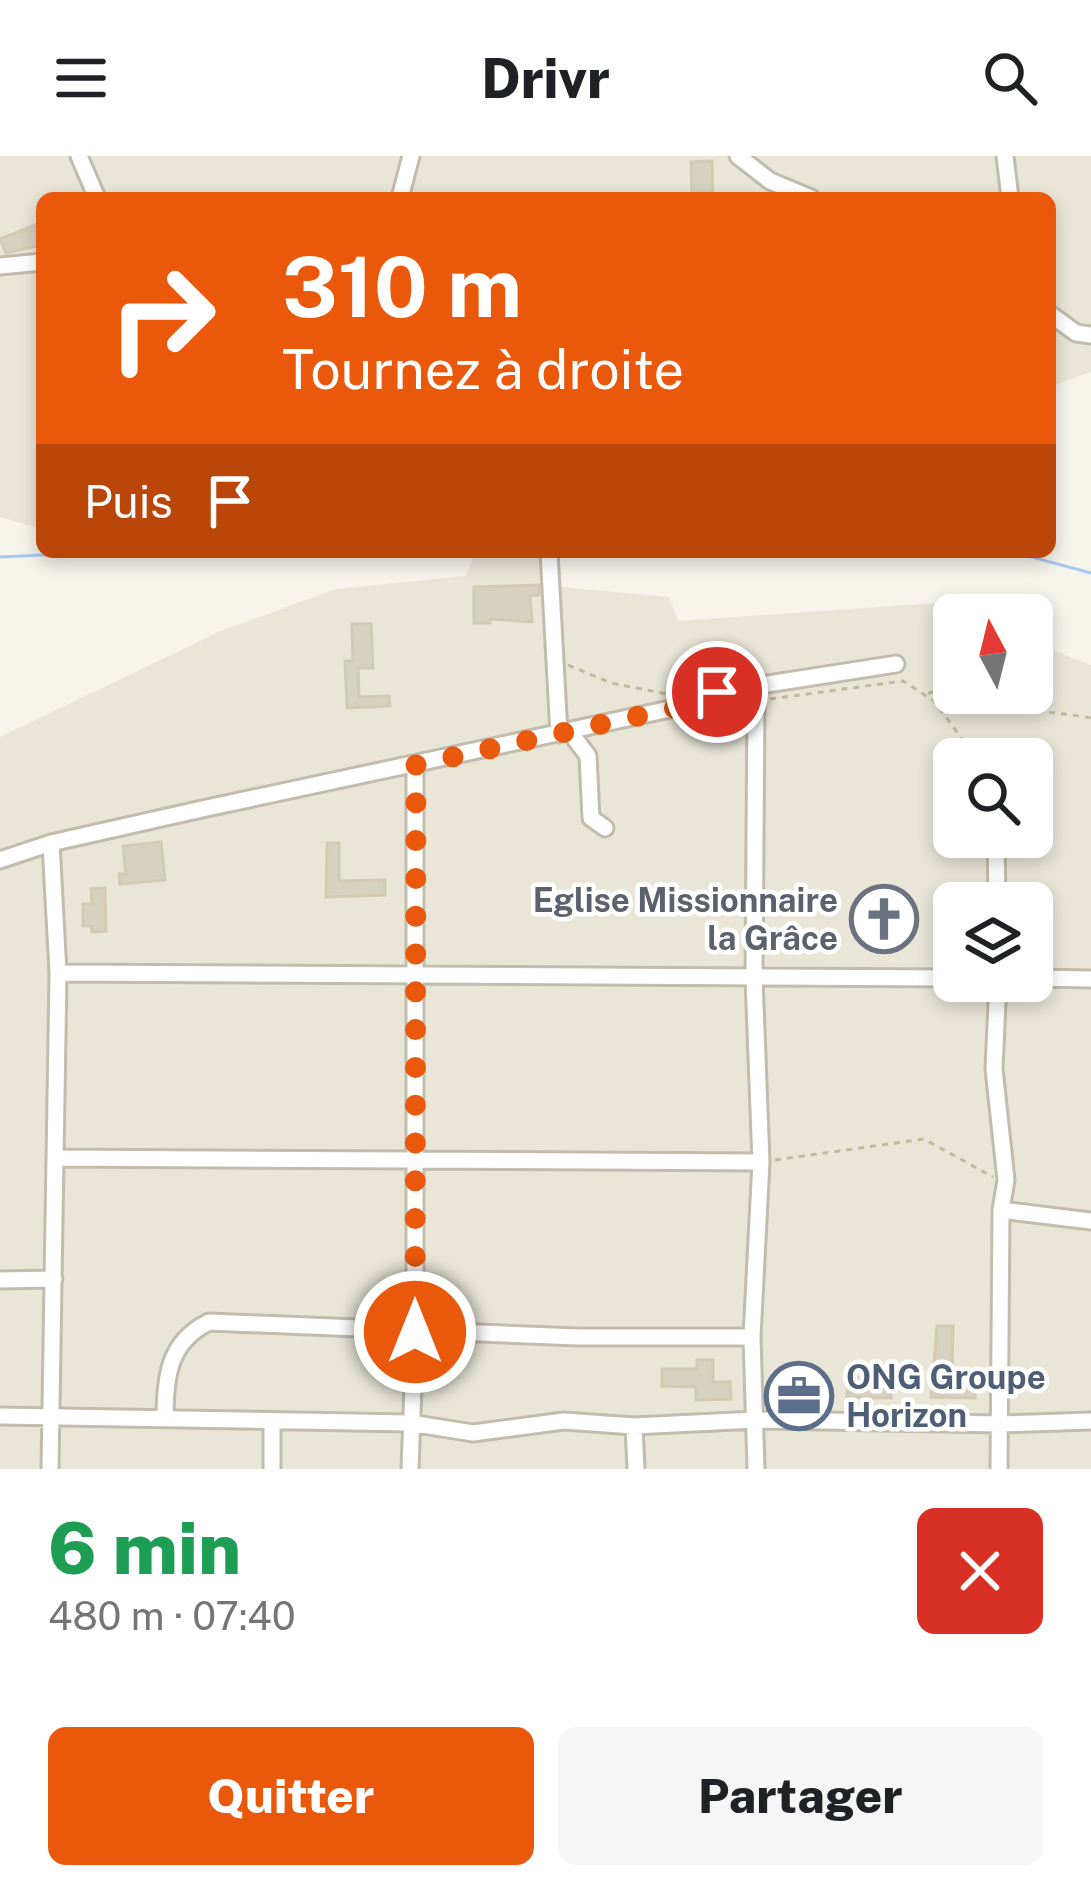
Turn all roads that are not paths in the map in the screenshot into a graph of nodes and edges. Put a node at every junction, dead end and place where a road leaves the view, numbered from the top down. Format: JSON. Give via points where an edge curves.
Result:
{"nodes":[{"id":1,"x":79,"y":156,"type":"edge"},
{"id":2,"x":412,"y":156,"type":"edge"},
{"id":3,"x":738,"y":156,"type":"edge"},
{"id":4,"x":1005,"y":156,"type":"edge"},
{"id":5,"x":94,"y":192,"type":"edge"},
{"id":6,"x":402,"y":192,"type":"edge"},
{"id":7,"x":797,"y":192,"type":"edge"},
{"id":8,"x":1009,"y":192,"type":"edge"},
{"id":9,"x":36,"y":263,"type":"edge"},
{"id":10,"x":0,"y":266,"type":"edge"},
{"id":11,"x":1056,"y":318,"type":"edge"},
{"id":12,"x":1091,"y":335,"type":"edge"},
{"id":13,"x":549,"y":558,"type":"edge"},
{"id":14,"x":896,"y":664,"type":"dead end"},
{"id":15,"x":707,"y":706,"type":"junction"},
{"id":16,"x":565,"y":733,"type":"junction"},
{"id":17,"x":416,"y":765,"type":"junction"},
{"id":18,"x":604,"y":828,"type":"dead end"},
{"id":19,"x":51,"y":843,"type":"junction"},
{"id":20,"x":0,"y":860,"type":"edge"},
{"id":21,"x":58,"y":973,"type":"junction"},
{"id":22,"x":416,"y":973,"type":"junction"},
{"id":23,"x":754,"y":978,"type":"junction"},
{"id":24,"x":933,"y":978,"type":"edge"},
{"id":25,"x":1053,"y":978,"type":"edge"},
{"id":26,"x":1091,"y":979,"type":"edge"},
{"id":27,"x":997,"y":1002,"type":"edge"},
{"id":28,"x":55,"y":1158,"type":"junction"},
{"id":29,"x":416,"y":1158,"type":"junction"},
{"id":30,"x":761,"y":1162,"type":"junction"},
{"id":31,"x":1001,"y":1210,"type":"junction"},
{"id":32,"x":1091,"y":1221,"type":"edge"},
{"id":33,"x":54,"y":1279,"type":"junction"},
{"id":34,"x":0,"y":1280,"type":"edge"},
{"id":35,"x":415,"y":1332,"type":"junction"},
{"id":36,"x":752,"y":1336,"type":"junction"},
{"id":37,"x":0,"y":1416,"type":"edge"},
{"id":38,"x":50,"y":1416,"type":"junction"},
{"id":39,"x":165,"y":1419,"type":"junction"},
{"id":40,"x":756,"y":1420,"type":"junction"},
{"id":41,"x":1091,"y":1421,"type":"edge"},
{"id":42,"x":272,"y":1422,"type":"junction"},
{"id":43,"x":410,"y":1424,"type":"junction"},
{"id":44,"x":1000,"y":1424,"type":"junction"},
{"id":45,"x":634,"y":1426,"type":"junction"},
{"id":46,"x":50,"y":1469,"type":"edge"},
{"id":47,"x":272,"y":1469,"type":"edge"},
{"id":48,"x":410,"y":1469,"type":"edge"},
{"id":49,"x":636,"y":1469,"type":"edge"},
{"id":50,"x":756,"y":1469,"type":"edge"},
{"id":51,"x":999,"y":1469,"type":"edge"}],
"edges":[{"from":1,"to":5,"type":"street"},
{"from":2,"to":6,"type":"street"},
{"from":3,"to":7,"type":"street"},
{"from":4,"to":8,"type":"street"},
{"from":9,"to":10,"type":"street"},
{"from":11,"to":12,"type":"street"},
{"from":13,"to":16,"type":"street"},
{"from":14,"to":15,"type":"street","via":[[717,692]]},
{"from":15,"to":16,"type":"street"},
{"from":15,"to":23,"type":"street","via":[[756,700]]},
{"from":16,"to":17,"type":"street"},
{"from":16,"to":18,"type":"street","via":[[588,755],[591,818]]},
{"from":17,"to":19,"type":"street"},
{"from":17,"to":22,"type":"street"},
{"from":19,"to":20,"type":"street"},
{"from":19,"to":21,"type":"street"},
{"from":21,"to":22,"type":"street"},
{"from":21,"to":28,"type":"street"},
{"from":22,"to":23,"type":"street"},
{"from":22,"to":29,"type":"street"},
{"from":23,"to":24,"type":"street"},
{"from":23,"to":30,"type":"street"},
{"from":25,"to":26,"type":"street"},
{"from":27,"to":31,"type":"street"},
{"from":28,"to":29,"type":"street"},
{"from":28,"to":33,"type":"street"},
{"from":29,"to":30,"type":"street"},
{"from":29,"to":35,"type":"street"},
{"from":30,"to":36,"type":"street"},
{"from":31,"to":32,"type":"street"},
{"from":31,"to":44,"type":"street"},
{"from":33,"to":34,"type":"street"},
{"from":33,"to":38,"type":"street"},
{"from":35,"to":36,"type":"street"},
{"from":35,"to":39,"type":"street","via":[[209,1322],[171,1360]]},
{"from":35,"to":43,"type":"street"},
{"from":36,"to":40,"type":"street"},
{"from":37,"to":38,"type":"street"},
{"from":38,"to":39,"type":"street"},
{"from":38,"to":46,"type":"street"},
{"from":39,"to":42,"type":"street"},
{"from":40,"to":44,"type":"street"},
{"from":40,"to":45,"type":"street"},
{"from":40,"to":50,"type":"street"},
{"from":41,"to":44,"type":"street"},
{"from":42,"to":43,"type":"street"},
{"from":42,"to":47,"type":"street"},
{"from":43,"to":45,"type":"street","via":[[473,1433],[564,1421]]},
{"from":43,"to":48,"type":"street"},
{"from":44,"to":51,"type":"street"},
{"from":45,"to":49,"type":"street"}]}
